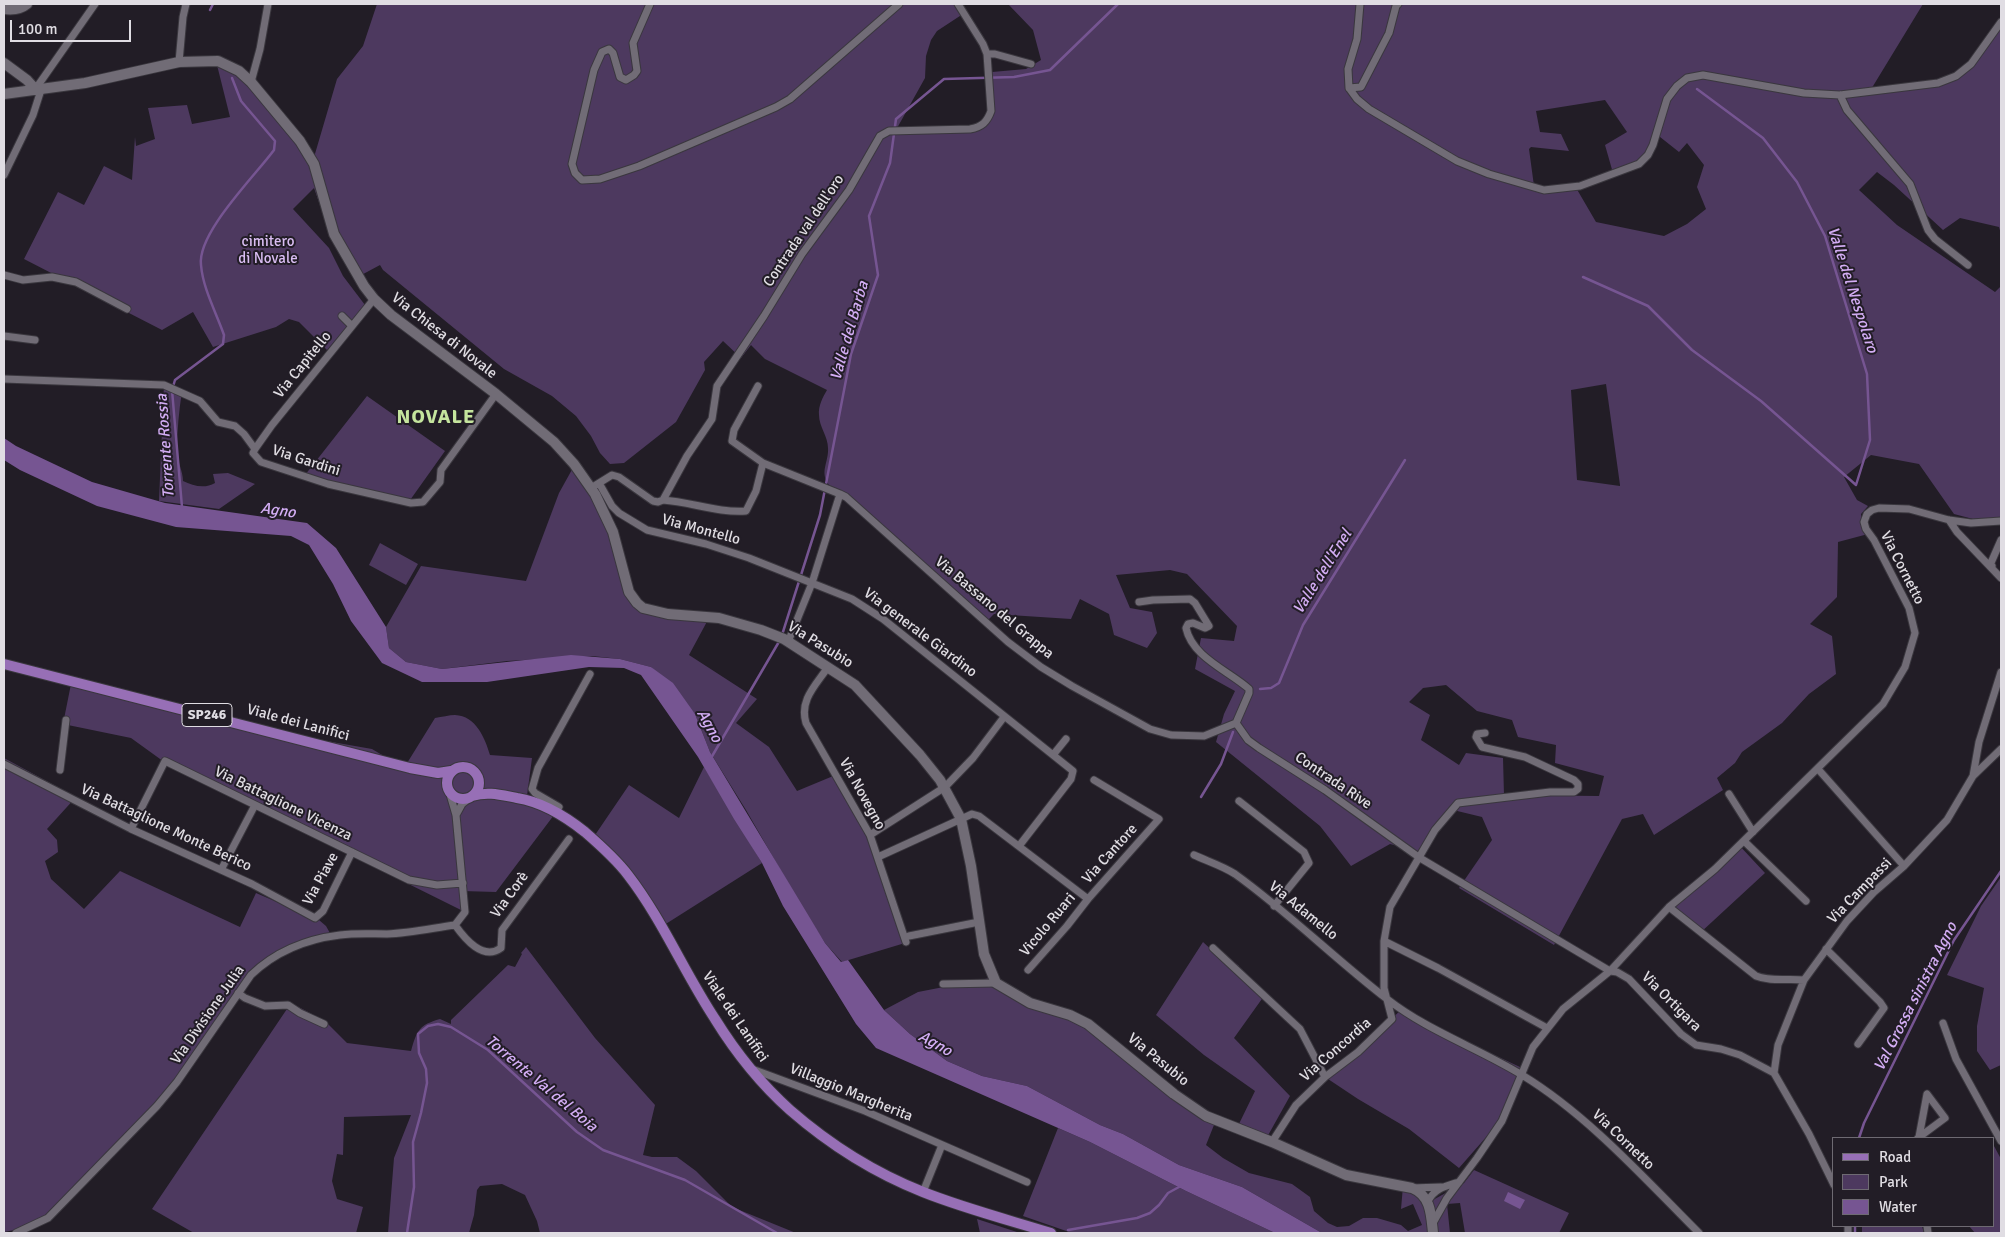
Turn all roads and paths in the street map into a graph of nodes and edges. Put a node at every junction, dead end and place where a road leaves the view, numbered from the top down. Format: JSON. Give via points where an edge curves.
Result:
{"nodes":[{"id":1,"x":27,"y":4,"type":"edge"},
{"id":2,"x":95,"y":4,"type":"edge"},
{"id":3,"x":186,"y":4,"type":"edge"},
{"id":4,"x":268,"y":4,"type":"edge"},
{"id":5,"x":650,"y":4,"type":"edge"},
{"id":6,"x":899,"y":4,"type":"edge"},
{"id":7,"x":958,"y":4,"type":"edge"},
{"id":8,"x":1360,"y":4,"type":"edge"},
{"id":9,"x":1398,"y":4,"type":"edge"},
{"id":10,"x":4,"y":9,"type":"edge"},
{"id":11,"x":2001,"y":22,"type":"edge"},
{"id":12,"x":987,"y":54,"type":"junction"},
{"id":13,"x":179,"y":62,"type":"junction"},
{"id":14,"x":4,"y":63,"type":"edge"},
{"id":15,"x":1031,"y":64,"type":"dead end"},
{"id":16,"x":251,"y":82,"type":"junction"},
{"id":17,"x":1349,"y":88,"type":"junction"},
{"id":18,"x":37,"y":90,"type":"junction"},
{"id":19,"x":4,"y":94,"type":"edge"},
{"id":20,"x":1840,"y":95,"type":"junction"},
{"id":21,"x":4,"y":175,"type":"edge"},
{"id":22,"x":1968,"y":265,"type":"dead end"},
{"id":23,"x":4,"y":275,"type":"edge"},
{"id":24,"x":374,"y":299,"type":"junction"},
{"id":25,"x":127,"y":309,"type":"dead end"},
{"id":26,"x":342,"y":316,"type":"dead end"},
{"id":27,"x":352,"y":326,"type":"junction"},
{"id":28,"x":4,"y":336,"type":"edge"},
{"id":29,"x":35,"y":340,"type":"dead end"},
{"id":30,"x":4,"y":379,"type":"edge"},
{"id":31,"x":758,"y":386,"type":"dead end"},
{"id":32,"x":496,"y":394,"type":"junction"},
{"id":33,"x":255,"y":449,"type":"junction"},
{"id":34,"x":763,"y":463,"type":"junction"},
{"id":35,"x":595,"y":485,"type":"junction"},
{"id":36,"x":840,"y":494,"type":"junction"},
{"id":37,"x":663,"y":500,"type":"junction"},
{"id":38,"x":1949,"y":520,"type":"junction"},
{"id":39,"x":2001,"y":521,"type":"edge"},
{"id":40,"x":2001,"y":540,"type":"edge"},
{"id":41,"x":1990,"y":565,"type":"junction"},
{"id":42,"x":2001,"y":570,"type":"edge"},
{"id":43,"x":2001,"y":578,"type":"edge"},
{"id":44,"x":809,"y":582,"type":"junction"},
{"id":45,"x":1139,"y":602,"type":"dead end"},
{"id":46,"x":782,"y":639,"type":"junction"},
{"id":47,"x":4,"y":664,"type":"edge"},
{"id":48,"x":828,"y":667,"type":"junction"},
{"id":49,"x":2001,"y":672,"type":"edge"},
{"id":50,"x":590,"y":674,"type":"dead end"},
{"id":51,"x":1004,"y":717,"type":"junction"},
{"id":52,"x":66,"y":720,"type":"dead end"},
{"id":53,"x":1236,"y":723,"type":"junction"},
{"id":54,"x":1485,"y":733,"type":"dead end"},
{"id":55,"x":1066,"y":739,"type":"dead end"},
{"id":56,"x":2001,"y":749,"type":"edge"},
{"id":57,"x":1053,"y":755,"type":"junction"},
{"id":58,"x":4,"y":764,"type":"edge"},
{"id":59,"x":410,"y":768,"type":"junction"},
{"id":60,"x":1818,"y":769,"type":"junction"},
{"id":61,"x":60,"y":770,"type":"dead end"},
{"id":62,"x":451,"y":771,"type":"junction"},
{"id":63,"x":1973,"y":776,"type":"junction"},
{"id":64,"x":479,"y":777,"type":"junction"},
{"id":65,"x":1094,"y":780,"type":"dead end"},
{"id":66,"x":945,"y":787,"type":"junction"},
{"id":67,"x":448,"y":788,"type":"junction"},
{"id":68,"x":1728,"y":794,"type":"dead end"},
{"id":69,"x":471,"y":797,"type":"junction"},
{"id":70,"x":522,"y":798,"type":"junction"},
{"id":71,"x":1239,"y":801,"type":"dead end"},
{"id":72,"x":255,"y":805,"type":"junction"},
{"id":73,"x":556,"y":812,"type":"junction"},
{"id":74,"x":456,"y":815,"type":"junction"},
{"id":75,"x":961,"y":818,"type":"junction"},
{"id":76,"x":131,"y":830,"type":"junction"},
{"id":77,"x":1753,"y":832,"type":"junction"},
{"id":78,"x":870,"y":835,"type":"junction"},
{"id":79,"x":569,"y":839,"type":"dead end"},
{"id":80,"x":1744,"y":841,"type":"junction"},
{"id":81,"x":1019,"y":846,"type":"junction"},
{"id":82,"x":352,"y":852,"type":"junction"},
{"id":83,"x":1194,"y":854,"type":"dead end"},
{"id":84,"x":878,"y":857,"type":"junction"},
{"id":85,"x":1420,"y":858,"type":"junction"},
{"id":86,"x":1904,"y":866,"type":"junction"},
{"id":87,"x":221,"y":870,"type":"junction"},
{"id":88,"x":463,"y":883,"type":"junction"},
{"id":89,"x":1088,"y":899,"type":"junction"},
{"id":90,"x":1806,"y":901,"type":"dead end"},
{"id":91,"x":1274,"y":906,"type":"junction"},
{"id":92,"x":1669,"y":907,"type":"junction"},
{"id":93,"x":315,"y":918,"type":"joint"},
{"id":94,"x":979,"y":922,"type":"junction"},
{"id":95,"x":455,"y":924,"type":"junction"},
{"id":96,"x":1384,"y":941,"type":"junction"},
{"id":97,"x":1213,"y":948,"type":"dead end"},
{"id":98,"x":1826,"y":949,"type":"junction"},
{"id":99,"x":1028,"y":970,"type":"dead end"},
{"id":100,"x":1610,"y":971,"type":"junction"},
{"id":101,"x":1804,"y":980,"type":"junction"},
{"id":102,"x":996,"y":982,"type":"junction"},
{"id":103,"x":943,"y":984,"type":"dead end"},
{"id":104,"x":238,"y":993,"type":"junction"},
{"id":105,"x":1388,"y":1000,"type":"junction"},
{"id":106,"x":324,"y":1024,"type":"dead end"},
{"id":107,"x":1943,"y":1024,"type":"dead end"},
{"id":108,"x":1547,"y":1028,"type":"junction"},
{"id":109,"x":1858,"y":1044,"type":"dead end"},
{"id":110,"x":748,"y":1067,"type":"junction"},
{"id":111,"x":1774,"y":1073,"type":"junction"},
{"id":112,"x":1521,"y":1074,"type":"junction"},
{"id":113,"x":1324,"y":1077,"type":"junction"},
{"id":114,"x":1919,"y":1137,"type":"edge"},
{"id":115,"x":1920,"y":1137,"type":"edge"},
{"id":116,"x":2001,"y":1141,"type":"edge"},
{"id":117,"x":1272,"y":1142,"type":"junction"},
{"id":118,"x":942,"y":1145,"type":"junction"},
{"id":119,"x":1832,"y":1181,"type":"edge"},
{"id":120,"x":1027,"y":1182,"type":"dead end"},
{"id":121,"x":1459,"y":1182,"type":"junction"},
{"id":122,"x":1441,"y":1187,"type":"junction"},
{"id":123,"x":1412,"y":1188,"type":"junction"},
{"id":124,"x":924,"y":1192,"type":"junction"},
{"id":125,"x":1428,"y":1201,"type":"junction"},
{"id":126,"x":1432,"y":1229,"type":"edge"},
{"id":127,"x":16,"y":1233,"type":"edge"},
{"id":128,"x":1051,"y":1233,"type":"edge"},
{"id":129,"x":1700,"y":1233,"type":"edge"}],
"edges":[{"from":1,"to":10,"type":"main road","via":[[23,8]]},
{"from":2,"to":18,"type":"street"},
{"from":3,"to":13,"type":"street"},
{"from":4,"to":16,"type":"street"},
{"from":5,"to":6,"type":"street","via":[[633,42],[637,71],[634,75],[626,80],[620,77],[614,53],[609,49],[602,52],[594,70],[572,164],[574,173],[582,180],[600,179],[639,166],[776,107],[790,99]]},
{"from":7,"to":12,"type":"street","name":"Contrada val dell'oro"},
{"from":8,"to":17,"type":"street","via":[[1357,39],[1348,69]]},
{"from":9,"to":17,"type":"street","via":[[1390,33],[1361,87]]},
{"from":11,"to":20,"type":"street","via":[[1970,64],[1956,76],[1938,83]]},
{"from":12,"to":15,"type":"street"},
{"from":12,"to":37,"type":"street","name":"Contrada val dell'oro","via":[[991,110],[988,119],[981,127],[946,131],[899,130],[880,136],[849,190],[802,254],[718,386],[712,419]]},
{"from":13,"to":16,"type":"main road","name":"Via Chiesa di Novale","via":[[218,62],[238,71]]},
{"from":13,"to":18,"type":"main road","name":"Via Chiesa di Novale"},
{"from":14,"to":18,"type":"main road"},
{"from":16,"to":24,"type":"main road","name":"Via Chiesa di Novale","via":[[300,141],[314,164],[334,234]]},
{"from":17,"to":20,"type":"street","via":[[1369,109],[1457,161],[1544,190],[1580,186],[1639,164],[1653,145],[1667,99],[1687,78],[1703,75],[1753,86]]},
{"from":18,"to":19,"type":"main road","name":"Via Chiesa di Novale"},
{"from":18,"to":21,"type":"street","via":[[29,124]]},
{"from":20,"to":22,"type":"street","via":[[1847,110],[1910,184],[1928,230]]},
{"from":23,"to":25,"type":"street","via":[[24,280],[52,277],[76,282]]},
{"from":24,"to":27,"type":"street","name":"Via Capitello"},
{"from":24,"to":32,"type":"main road","name":"Via Chiesa di Novale"},
{"from":26,"to":27,"type":"street"},
{"from":27,"to":33,"type":"street","name":"Via Capitello"},
{"from":28,"to":29,"type":"street"},
{"from":30,"to":33,"type":"street","name":"Via Gardini","via":[[164,385],[205,405],[218,422],[234,426]]},
{"from":31,"to":34,"type":"street","name":"Via Bassano del Grappa","via":[[734,430],[732,441]]},
{"from":32,"to":33,"type":"street","name":"Via Gardini","via":[[441,470],[440,482],[423,502],[411,503],[288,471],[261,462],[253,453]]},
{"from":32,"to":35,"type":"main road","name":"Via Chiesa di Novale","via":[[554,442]]},
{"from":34,"to":36,"type":"street","name":"Via Bassano del Grappa"},
{"from":34,"to":37,"type":"street","via":[[756,491],[746,510],[730,512]]},
{"from":35,"to":37,"type":"street","via":[[612,475],[652,501]]},
{"from":35,"to":44,"type":"street","name":"Via Montello","via":[[619,513],[647,530],[706,544]]},
{"from":35,"to":46,"type":"main road","name":"Via Pasubio","via":[[613,532],[629,592],[636,604],[651,611],[719,618]]},
{"from":36,"to":44,"type":"street"},
{"from":36,"to":53,"type":"street","name":"Via Bassano del Grappa","via":[[1008,642],[1072,686],[1150,729],[1171,734],[1204,736]]},
{"from":38,"to":39,"type":"street","name":"Via Cornetto","via":[[1971,523]]},
{"from":38,"to":41,"type":"street"},
{"from":38,"to":60,"type":"street","name":"Via Cornetto","via":[[1909,509],[1879,508],[1867,514],[1866,529],[1909,608],[1915,633],[1905,668],[1883,704]]},
{"from":40,"to":41,"type":"street"},
{"from":41,"to":42,"type":"street"},
{"from":41,"to":43,"type":"street"},
{"from":44,"to":46,"type":"street"},
{"from":44,"to":51,"type":"street","name":"Via generale Giardino","via":[[852,599],[883,619]]},
{"from":45,"to":53,"type":"street","via":[[1185,598],[1194,602],[1209,626],[1188,624],[1188,636],[1208,658],[1249,689]]},
{"from":46,"to":48,"type":"main road","name":"Via Pasubio"},
{"from":47,"to":59,"type":"main road","name":"Viale dei Lanifici","number":"SP246"},
{"from":48,"to":66,"type":"main road","name":"Via Pasubio","via":[[855,685],[870,700]]},
{"from":48,"to":78,"type":"street","name":"Via Novegno","via":[[804,704],[804,715]]},
{"from":49,"to":63,"type":"street","via":[[1979,742]]},
{"from":50,"to":73,"type":"street","via":[[538,768],[532,789],[559,807]]},
{"from":51,"to":57,"type":"street"},
{"from":51,"to":66,"type":"street","via":[[973,758]]},
{"from":52,"to":61,"type":"street"},
{"from":53,"to":85,"type":"street","name":"Contrada Rive","via":[[1248,740]]},
{"from":54,"to":85,"type":"street","name":"Via Concordia","via":[[1475,734],[1482,747],[1525,757],[1574,780],[1578,789],[1574,792],[1458,802],[1435,830]]},
{"from":55,"to":57,"type":"street"},
{"from":56,"to":63,"type":"street","name":"Via Campassi"},
{"from":57,"to":81,"type":"street","via":[[1073,771]]},
{"from":58,"to":76,"type":"street","name":"Via Battaglione Monte Berico"},
{"from":59,"to":62,"type":"main road","name":"Viale dei Lanifici","number":"SP246","via":[[438,773]]},
{"from":59,"to":67,"type":"main road","name":"Viale dei Lanifici","number":"SP246","via":[[440,780]]},
{"from":60,"to":77,"type":"street","name":"Via Cornetto"},
{"from":60,"to":86,"type":"street"},
{"from":62,"to":64,"type":"main road","name":"Viale dei Lanifici","number":"SP246","via":[[459,766],[468,767]]},
{"from":62,"to":67,"type":"main road"},
{"from":63,"to":86,"type":"street","name":"Via Campassi","via":[[1946,820]]},
{"from":64,"to":69,"type":"main road","via":[[479,788]]},
{"from":64,"to":70,"type":"main road","name":"Viale dei Lanifici","via":[[485,784]]},
{"from":65,"to":89,"type":"street","name":"Via Cantore","via":[[1159,819]]},
{"from":66,"to":75,"type":"main road","name":"Via Pasubio"},
{"from":66,"to":78,"type":"street"},
{"from":67,"to":69,"type":"main road","name":"Viale dei Lanifici","number":"SP246","via":[[460,799]]},
{"from":67,"to":74,"type":"street"},
{"from":68,"to":77,"type":"street"},
{"from":69,"to":70,"type":"main road","name":"Viale dei Lanifici","via":[[486,792]]},
{"from":69,"to":74,"type":"street"},
{"from":70,"to":73,"type":"main road","name":"Viale dei Lanifici"},
{"from":71,"to":91,"type":"street","via":[[1304,852],[1309,863]]},
{"from":72,"to":76,"type":"street","name":"Via Battaglione Vicenza","via":[[164,761]]},
{"from":72,"to":82,"type":"street","name":"Via Battaglione Vicenza"},
{"from":72,"to":87,"type":"street"},
{"from":73,"to":110,"type":"main road","name":"Viale dei Lanifici","via":[[596,842],[627,873],[645,898],[714,1018]]},
{"from":74,"to":88,"type":"street"},
{"from":75,"to":81,"type":"street","name":"Via Cantore","via":[[972,814],[979,816]]},
{"from":75,"to":84,"type":"street"},
{"from":75,"to":94,"type":"main road","name":"Via Pasubio"},
{"from":76,"to":87,"type":"street","name":"Via Battaglione Monte Berico"},
{"from":77,"to":80,"type":"street","name":"Via Cornetto"},
{"from":78,"to":84,"type":"street","name":"Via Novegno"},
{"from":79,"to":95,"type":"street","name":"Via Corè","via":[[502,930],[501,948],[495,952],[484,952],[471,944]]},
{"from":80,"to":90,"type":"street"},
{"from":80,"to":92,"type":"street","name":"Via Cornetto"},
{"from":81,"to":89,"type":"street","name":"Via Cantore"},
{"from":82,"to":88,"type":"street","name":"Via Battaglione Vicenza","via":[[409,880],[437,885]]},
{"from":82,"to":93,"type":"street","name":"Via Piave","via":[[323,911]]},
{"from":83,"to":91,"type":"street","name":"Via Adamello","via":[[1233,873]]},
{"from":84,"to":94,"type":"street","name":"Via Novegno","via":[[908,939]]},
{"from":85,"to":96,"type":"street","name":"Via Concordia","via":[[1390,908]]},
{"from":85,"to":100,"type":"street","name":"Via Ortigara"},
{"from":86,"to":98,"type":"street","name":"Via Campassi","via":[[1874,892]]},
{"from":87,"to":93,"type":"street","name":"Via Battaglione Monte Berico"},
{"from":88,"to":95,"type":"street","via":[[465,912]]},
{"from":89,"to":99,"type":"street","name":"Vicolo Ruari"},
{"from":91,"to":105,"type":"street","name":"Via Adamello"},
{"from":92,"to":100,"type":"street","name":"Via Cornetto"},
{"from":92,"to":101,"type":"street","via":[[1756,976],[1764,980]]},
{"from":94,"to":102,"type":"main road","name":"Via Pasubio","via":[[984,954]]},
{"from":95,"to":104,"type":"street","name":"Via Divisione Julia","via":[[310,941],[290,948],[262,965]]},
{"from":96,"to":105,"type":"street","name":"Via Concordia","via":[[1384,988]]},
{"from":96,"to":108,"type":"street"},
{"from":97,"to":113,"type":"street","via":[[1300,1029]]},
{"from":98,"to":101,"type":"street","name":"Via Campassi"},
{"from":98,"to":109,"type":"street","via":[[1884,1006]]},
{"from":100,"to":108,"type":"street","name":"Via Cornetto","via":[[1563,1009]]},
{"from":100,"to":111,"type":"street","name":"Via Ortigara","via":[[1629,980],[1696,1046],[1740,1055]]},
{"from":101,"to":111,"type":"street","name":"Via Campassi","via":[[1778,1045]]},
{"from":102,"to":103,"type":"street"},
{"from":102,"to":117,"type":"main road","name":"Via Pasubio","via":[[1030,1003],[1088,1024],[1206,1116]]},
{"from":104,"to":106,"type":"street","via":[[265,1006],[288,1005]]},
{"from":104,"to":127,"type":"street","name":"Via Divisione Julia","via":[[157,1106],[48,1218]]},
{"from":105,"to":112,"type":"street","name":"Via Cornetto","via":[[1422,1023]]},
{"from":105,"to":113,"type":"street","name":"Via Concordia","via":[[1392,1018],[1358,1052]]},
{"from":107,"to":116,"type":"street","via":[[1956,1059]]},
{"from":108,"to":112,"type":"street","name":"Via Cornetto","via":[[1533,1047]]},
{"from":110,"to":118,"type":"street","name":"Villaggio Margherita","via":[[865,1111]]},
{"from":110,"to":124,"type":"main road","name":"Viale dei Lanifici","via":[[813,1129],[879,1171]]},
{"from":111,"to":119,"type":"street"},
{"from":112,"to":121,"type":"street","name":"Via Cornetto","via":[[1502,1121]]},
{"from":112,"to":129,"type":"street","name":"Via Cornetto","via":[[1567,1106]]},
{"from":113,"to":117,"type":"street","name":"Via Concordia","via":[[1296,1105]]},
{"from":114,"to":115,"type":"street","via":[[1927,1094],[1945,1118]]},
{"from":117,"to":123,"type":"main road","name":"Via Pasubio","via":[[1346,1175]]},
{"from":118,"to":120,"type":"street","name":"Villaggio Margherita"},
{"from":118,"to":124,"type":"street"},
{"from":121,"to":122,"type":"street"},
{"from":121,"to":126,"type":"street","name":"Via Cornetto","via":[[1442,1206]]},
{"from":122,"to":123,"type":"street"},
{"from":122,"to":125,"type":"street"},
{"from":123,"to":125,"type":"main road","name":"Via Pasubio","via":[[1421,1192]]},
{"from":124,"to":128,"type":"main road","name":"Viale dei Lanifici"},
{"from":125,"to":126,"type":"main road"}]}
